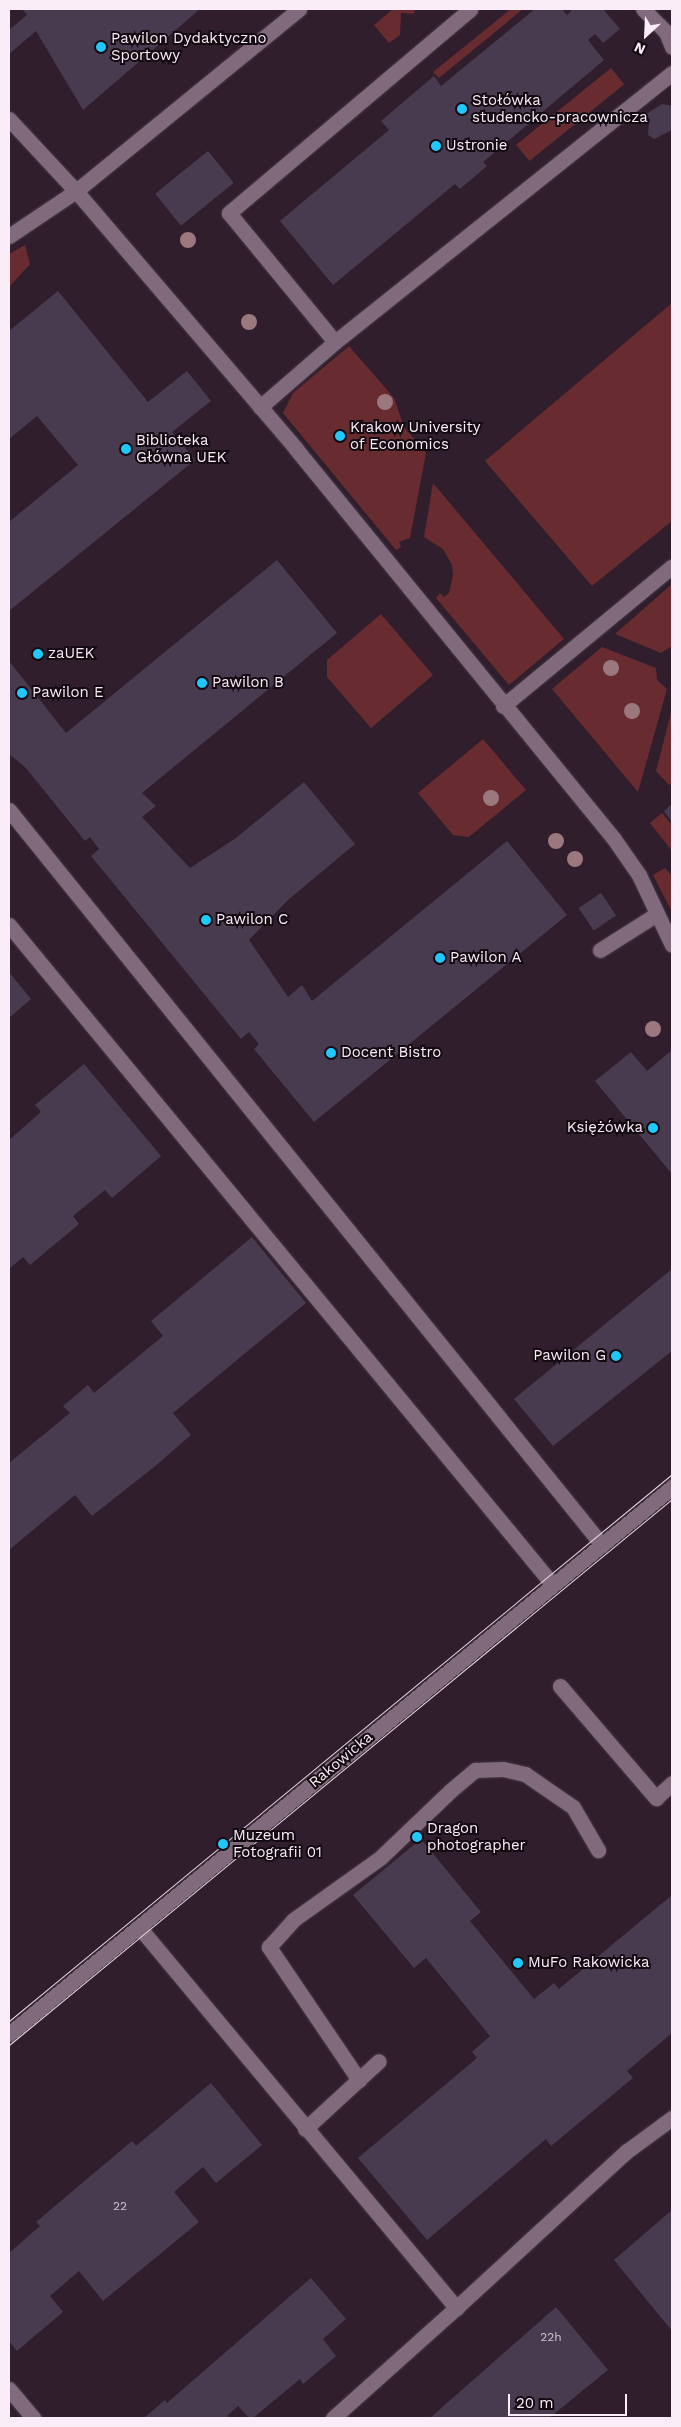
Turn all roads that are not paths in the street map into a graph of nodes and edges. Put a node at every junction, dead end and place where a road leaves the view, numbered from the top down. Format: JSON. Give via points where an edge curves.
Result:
{"nodes":[{"id":1,"x":299,"y":9,"type":"edge"},
{"id":2,"x":470,"y":9,"type":"edge"},
{"id":3,"x":642,"y":9,"type":"edge"},
{"id":4,"x":672,"y":47,"type":"edge"},
{"id":5,"x":672,"y":73,"type":"edge"},
{"id":6,"x":9,"y":119,"type":"edge"},
{"id":7,"x":76,"y":191,"type":"junction"},
{"id":8,"x":9,"y":236,"type":"edge"},
{"id":9,"x":335,"y":342,"type":"junction"},
{"id":10,"x":260,"y":407,"type":"junction"},
{"id":11,"x":672,"y":566,"type":"edge"},
{"id":12,"x":503,"y":706,"type":"junction"},
{"id":13,"x":9,"y":810,"type":"edge"},
{"id":14,"x":657,"y":914,"type":"junction"},
{"id":15,"x":9,"y":925,"type":"edge"},
{"id":16,"x":672,"y":945,"type":"edge"},
{"id":17,"x":600,"y":950,"type":"dead end"},
{"id":18,"x":672,"y":1487,"type":"edge"},
{"id":19,"x":602,"y":1544,"type":"junction"},
{"id":20,"x":553,"y":1585,"type":"junction"},
{"id":21,"x":560,"y":1686,"type":"dead end"},
{"id":22,"x":672,"y":1783,"type":"edge"},
{"id":23,"x":598,"y":1850,"type":"dead end"},
{"id":24,"x":139,"y":1927,"type":"junction"},
{"id":25,"x":9,"y":2034,"type":"edge"},
{"id":26,"x":379,"y":2061,"type":"dead end"},
{"id":27,"x":359,"y":2080,"type":"junction"},
{"id":28,"x":672,"y":2118,"type":"edge"},
{"id":29,"x":305,"y":2129,"type":"junction"},
{"id":30,"x":456,"y":2308,"type":"junction"},
{"id":31,"x":9,"y":2389,"type":"edge"},
{"id":32,"x":33,"y":2418,"type":"edge"},
{"id":33,"x":333,"y":2418,"type":"edge"}],
"edges":[{"from":1,"to":7,"type":"street"},
{"from":2,"to":9,"type":"street","via":[[229,213]]},
{"from":3,"to":4,"type":"street","via":[[666,32]]},
{"from":5,"to":9,"type":"street"},
{"from":6,"to":7,"type":"street"},
{"from":7,"to":8,"type":"street"},
{"from":7,"to":10,"type":"street"},
{"from":9,"to":10,"type":"street"},
{"from":10,"to":12,"type":"street"},
{"from":11,"to":12,"type":"street"},
{"from":12,"to":14,"type":"street","via":[[614,839],[639,875]]},
{"from":13,"to":19,"type":"street"},
{"from":14,"to":16,"type":"street"},
{"from":14,"to":17,"type":"street"},
{"from":15,"to":20,"type":"street"},
{"from":18,"to":19,"type":"street","name":"Rakowicka"},
{"from":19,"to":20,"type":"street","name":"Rakowicka"},
{"from":20,"to":24,"type":"street","name":"Rakowicka"},
{"from":21,"to":22,"type":"street","via":[[656,1798]]},
{"from":23,"to":27,"type":"street","via":[[573,1807],[525,1774],[503,1769],[475,1770],[380,1858],[293,1920],[269,1947]]},
{"from":24,"to":25,"type":"street","name":"Rakowicka"},
{"from":24,"to":29,"type":"street"},
{"from":26,"to":27,"type":"street"},
{"from":27,"to":29,"type":"street"},
{"from":28,"to":30,"type":"street","via":[[628,2151]]},
{"from":29,"to":30,"type":"street"},
{"from":30,"to":33,"type":"street"},
{"from":31,"to":32,"type":"street"}]}
